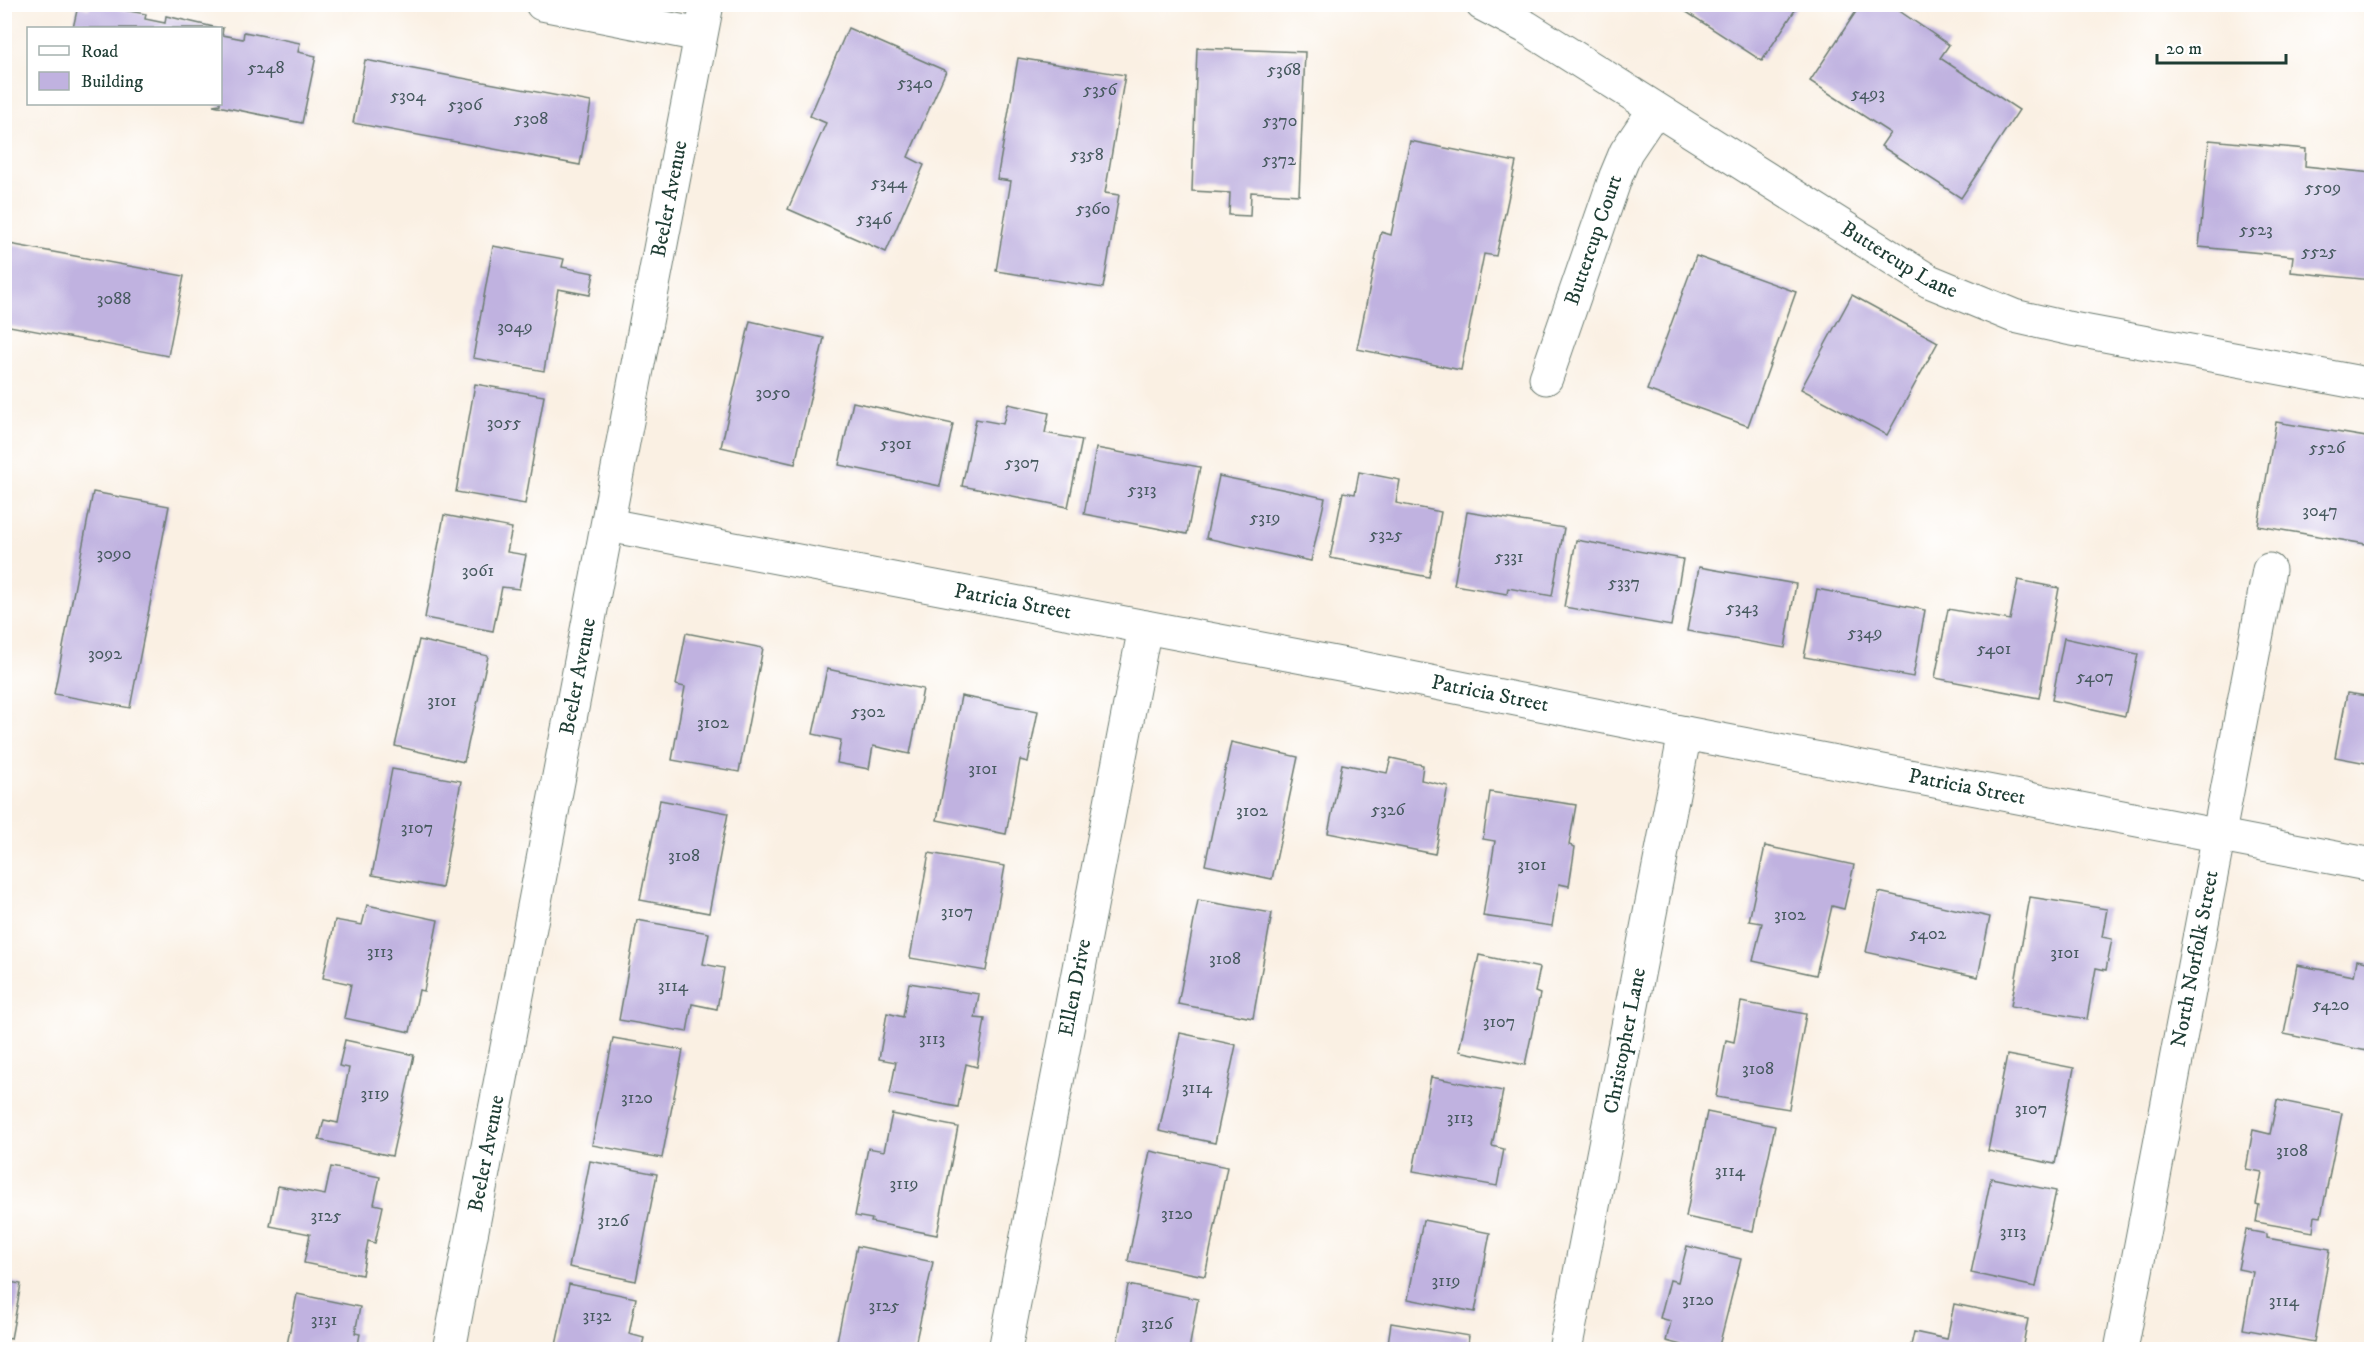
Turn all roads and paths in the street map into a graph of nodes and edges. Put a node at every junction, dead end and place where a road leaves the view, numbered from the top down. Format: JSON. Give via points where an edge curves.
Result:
{"nodes":[{"id":1,"x":542,"y":4,"type":"edge"},
{"id":2,"x":1482,"y":4,"type":"edge"},
{"id":3,"x":704,"y":20,"type":"edge"},
{"id":4,"x":1654,"y":109,"type":"junction"},
{"id":5,"x":1546,"y":378,"type":"dead end"},
{"id":6,"x":2372,"y":385,"type":"edge"},
{"id":7,"x":608,"y":525,"type":"junction"},
{"id":8,"x":2269,"y":570,"type":"dead end"},
{"id":9,"x":1144,"y":627,"type":"junction"},
{"id":10,"x":1685,"y":733,"type":"junction"},
{"id":11,"x":2219,"y":835,"type":"junction"},
{"id":12,"x":2372,"y":865,"type":"edge"},
{"id":13,"x":449,"y":1350,"type":"edge"},
{"id":14,"x":1005,"y":1350,"type":"edge"},
{"id":15,"x":1565,"y":1350,"type":"edge"},
{"id":16,"x":2121,"y":1350,"type":"edge"}],
"edges":[{"from":1,"to":3,"type":"street"},
{"from":2,"to":4,"type":"street","name":"Buttercup Lane","via":[[1526,27]]},
{"from":3,"to":7,"type":"street","name":"Beeler Avenue"},
{"from":4,"to":5,"type":"street","name":"Buttercup Court","via":[[1626,152],[1616,176]]},
{"from":4,"to":6,"type":"street","name":"Buttercup Lane","via":[[1929,281],[2014,316]]},
{"from":7,"to":9,"type":"street","name":"Patricia Street"},
{"from":7,"to":13,"type":"street","name":"Beeler Avenue"},
{"from":8,"to":11,"type":"street","name":"North Norfolk Street"},
{"from":9,"to":10,"type":"street","name":"Patricia Street"},
{"from":9,"to":14,"type":"street","name":"Ellen Drive"},
{"from":10,"to":11,"type":"street","name":"Patricia Street"},
{"from":10,"to":15,"type":"street","name":"Christopher Lane"},
{"from":11,"to":12,"type":"street","name":"Patricia Street"},
{"from":11,"to":16,"type":"street","name":"North Norfolk Street"}]}
